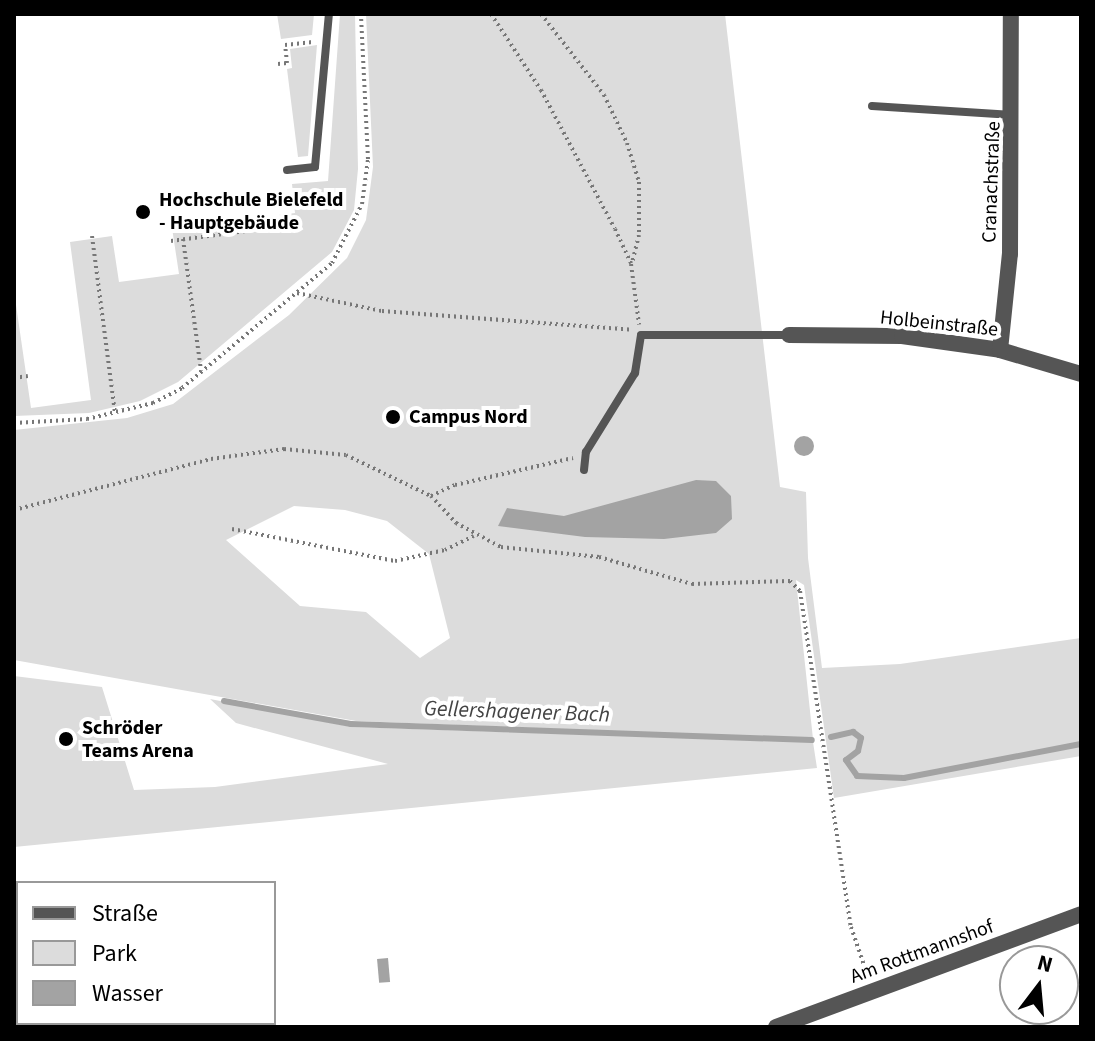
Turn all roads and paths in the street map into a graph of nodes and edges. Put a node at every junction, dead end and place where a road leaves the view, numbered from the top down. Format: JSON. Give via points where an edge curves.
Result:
{"nodes":[{"id":1,"x":329,"y":14,"type":"edge"},
{"id":2,"x":361,"y":14,"type":"edge"},
{"id":3,"x":491,"y":14,"type":"edge"},
{"id":4,"x":541,"y":14,"type":"edge"},
{"id":5,"x":1011,"y":14,"type":"edge"},
{"id":6,"x":327,"y":40,"type":"junction"},
{"id":7,"x":278,"y":64,"type":"dead end"},
{"id":8,"x":872,"y":106,"type":"dead end"},
{"id":9,"x":1014,"y":115,"type":"junction"},
{"id":10,"x":287,"y":170,"type":"dead end"},
{"id":11,"x":251,"y":215,"type":"dead end"},
{"id":12,"x":92,"y":236,"type":"dead end"},
{"id":13,"x":183,"y":239,"type":"junction"},
{"id":14,"x":171,"y":241,"type":"dead end"},
{"id":15,"x":631,"y":266,"type":"junction"},
{"id":16,"x":297,"y":293,"type":"junction"},
{"id":17,"x":641,"y":335,"type":"junction"},
{"id":18,"x":789,"y":335,"type":"joint"},
{"id":19,"x":1000,"y":350,"type":"junction"},
{"id":20,"x":201,"y":371,"type":"junction"},
{"id":21,"x":1081,"y":374,"type":"edge"},
{"id":22,"x":28,"y":376,"type":"dead end"},
{"id":23,"x":14,"y":378,"type":"edge"},
{"id":24,"x":115,"y":412,"type":"junction"},
{"id":25,"x":14,"y":423,"type":"edge"},
{"id":26,"x":586,"y":452,"type":"junction"},
{"id":27,"x":584,"y":470,"type":"dead end"},
{"id":28,"x":431,"y":496,"type":"junction"},
{"id":29,"x":14,"y":510,"type":"edge"},
{"id":30,"x":232,"y":529,"type":"dead end"},
{"id":31,"x":474,"y":536,"type":"junction"},
{"id":32,"x":1081,"y":914,"type":"edge"},
{"id":33,"x":873,"y":992,"type":"junction"},
{"id":34,"x":776,"y":1027,"type":"edge"}],
"edges":[{"from":1,"to":6,"type":"lane"},
{"from":2,"to":16,"type":"path","via":[[368,159],[362,204],[332,263]]},
{"from":3,"to":15,"type":"path","via":[[541,90]]},
{"from":4,"to":15,"type":"path","via":[[604,95],[627,143],[639,182],[639,235]]},
{"from":5,"to":9,"type":"street","name":"Cranachstraße"},
{"from":6,"to":7,"type":"path","via":[[285,45],[287,63]]},
{"from":6,"to":10,"type":"lane","via":[[315,167]]},
{"from":8,"to":9,"type":"lane"},
{"from":9,"to":19,"type":"street","name":"Cranachstraße"},
{"from":11,"to":13,"type":"path","via":[[253,230]]},
{"from":12,"to":24,"type":"path"},
{"from":13,"to":14,"type":"path"},
{"from":13,"to":20,"type":"path"},
{"from":15,"to":17,"type":"path"},
{"from":16,"to":17,"type":"path","via":[[382,311],[624,326]]},
{"from":16,"to":20,"type":"path"},
{"from":17,"to":18,"type":"lane"},
{"from":17,"to":26,"type":"lane","via":[[635,373]]},
{"from":18,"to":19,"type":"street","name":"Holbeinstraße","via":[[902,336]]},
{"from":19,"to":21,"type":"street","name":"Holbeinstraße"},
{"from":20,"to":24,"type":"path","via":[[153,403]]},
{"from":22,"to":23,"type":"path"},
{"from":24,"to":25,"type":"path"},
{"from":26,"to":27,"type":"lane"},
{"from":26,"to":28,"type":"path"},
{"from":28,"to":29,"type":"path","via":[[346,455],[295,449],[211,459]]},
{"from":28,"to":31,"type":"path"},
{"from":30,"to":31,"type":"path","via":[[395,561],[445,550]]},
{"from":31,"to":33,"type":"path","via":[[501,547],[599,557],[692,584],[790,581],[800,591],[851,927]]},
{"from":32,"to":33,"type":"street","name":"Am Rottmannshof"},
{"from":33,"to":34,"type":"street","name":"Am Rottmannshof"}]}
